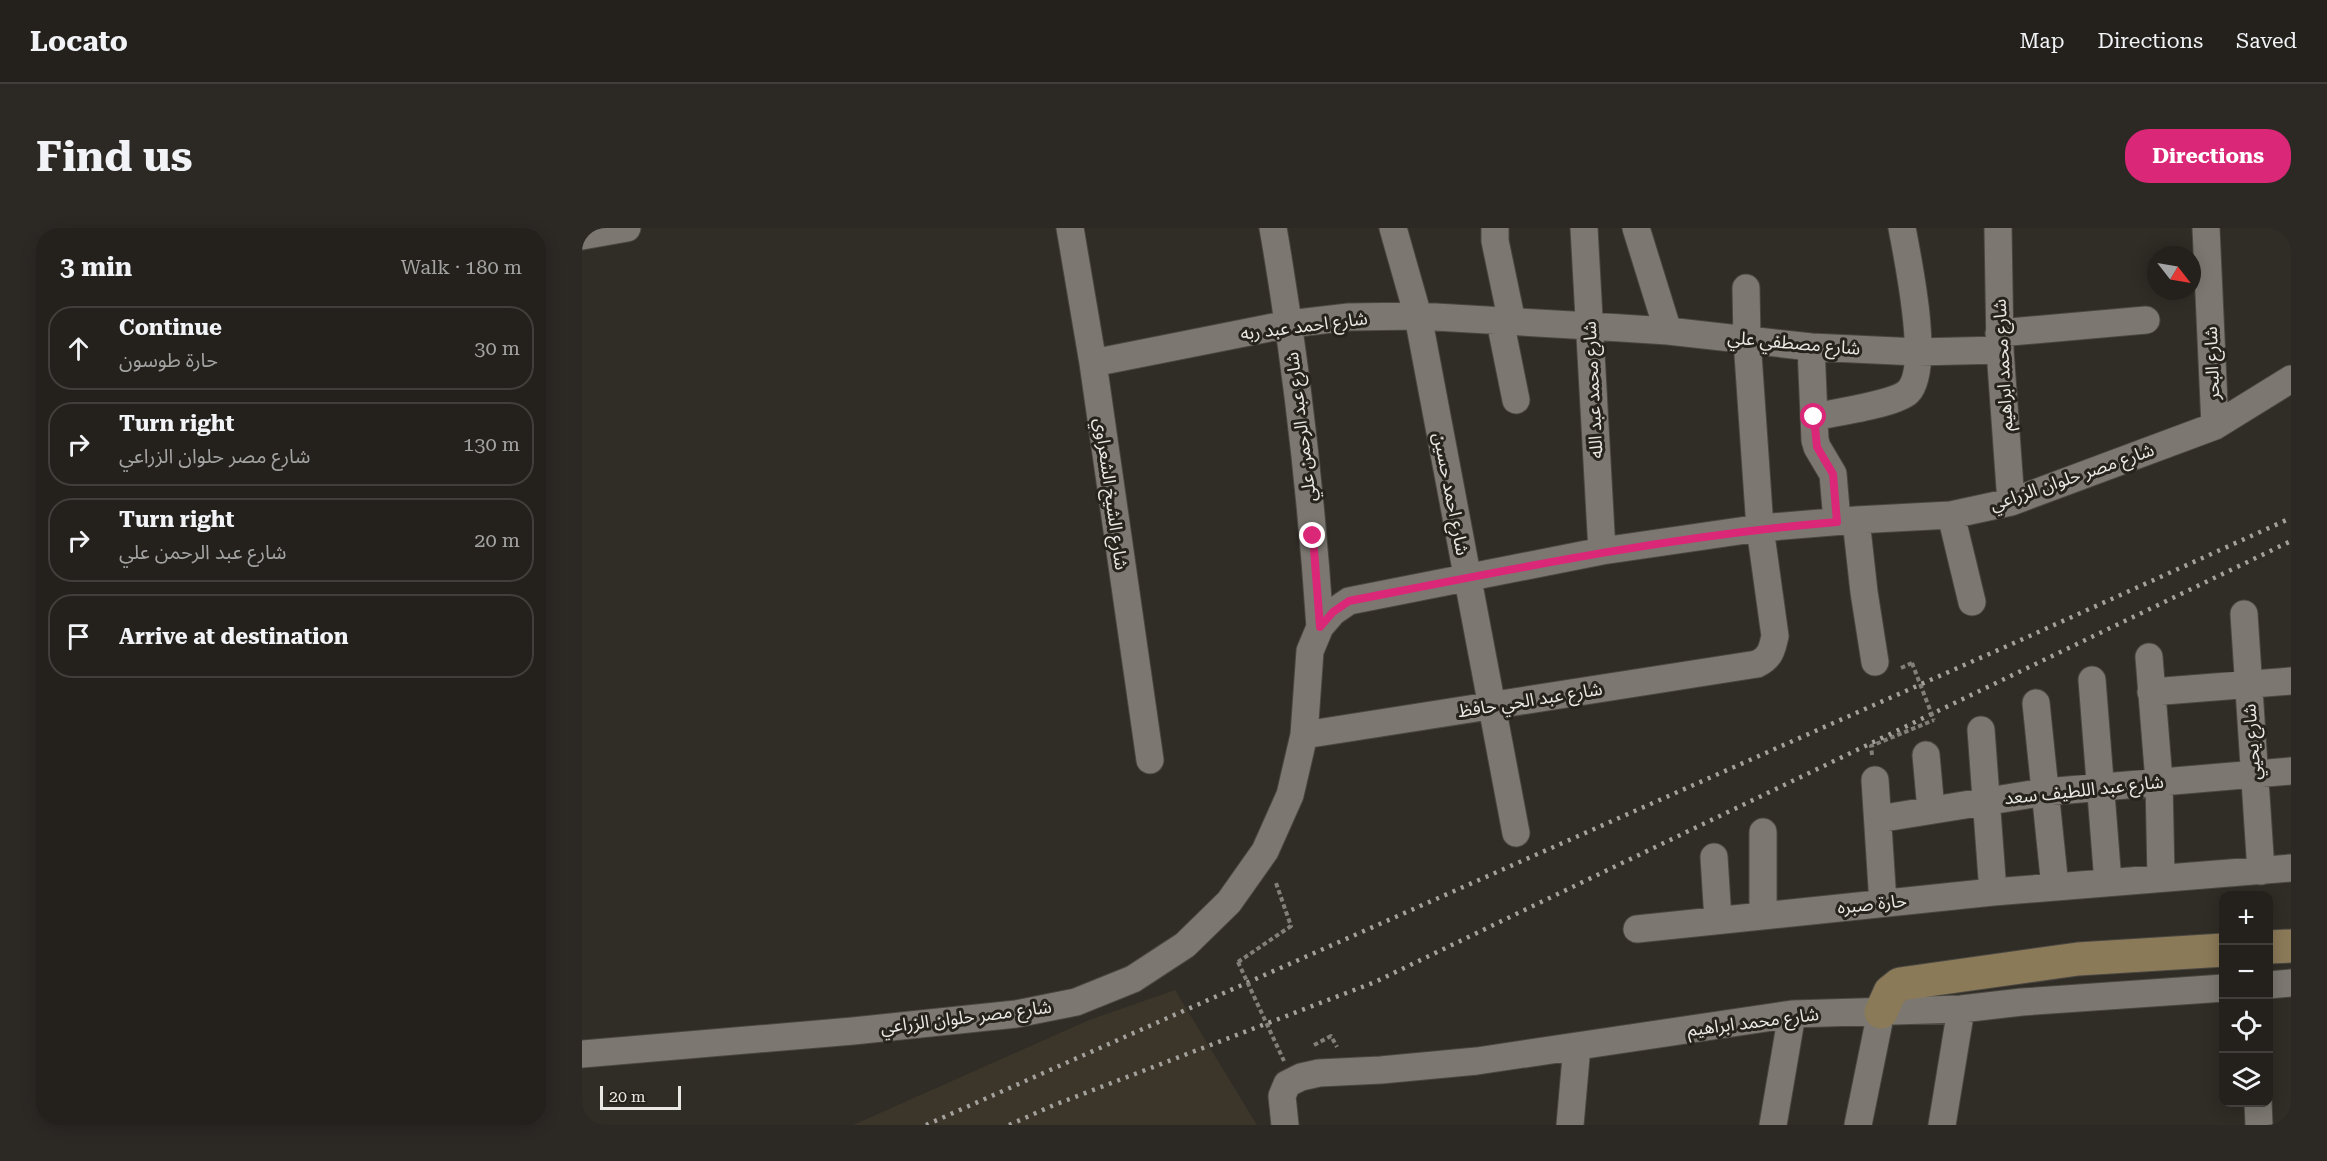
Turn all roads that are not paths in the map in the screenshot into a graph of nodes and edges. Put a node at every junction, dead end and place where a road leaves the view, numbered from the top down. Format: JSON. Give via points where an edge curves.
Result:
{"nodes":[{"id":1,"x":627,"y":228,"type":"edge"},
{"id":2,"x":1070,"y":228,"type":"edge"},
{"id":3,"x":1273,"y":228,"type":"edge"},
{"id":4,"x":1393,"y":228,"type":"edge"},
{"id":5,"x":1495,"y":228,"type":"edge"},
{"id":6,"x":1584,"y":228,"type":"edge"},
{"id":7,"x":1636,"y":228,"type":"edge"},
{"id":8,"x":1902,"y":228,"type":"edge"},
{"id":9,"x":1998,"y":228,"type":"edge"},
{"id":10,"x":2206,"y":228,"type":"edge"},
{"id":11,"x":582,"y":236,"type":"edge"},
{"id":12,"x":1746,"y":288,"type":"dead end"},
{"id":13,"x":1418,"y":316,"type":"junction"},
{"id":14,"x":2146,"y":320,"type":"dead end"},
{"id":15,"x":1506,"y":322,"type":"junction"},
{"id":16,"x":1289,"y":324,"type":"junction"},
{"id":17,"x":1590,"y":326,"type":"junction"},
{"id":18,"x":1668,"y":332,"type":"junction"},
{"id":19,"x":1747,"y":340,"type":"junction"},
{"id":20,"x":2000,"y":342,"type":"junction"},
{"id":21,"x":1811,"y":347,"type":"junction"},
{"id":22,"x":1917,"y":352,"type":"junction"},
{"id":23,"x":1092,"y":363,"type":"junction"},
{"id":24,"x":2291,"y":379,"type":"edge"},
{"id":25,"x":1516,"y":400,"type":"dead end"},
{"id":26,"x":1814,"y":417,"type":"junction"},
{"id":27,"x":2215,"y":426,"type":"junction"},
{"id":28,"x":2011,"y":502,"type":"junction"},
{"id":29,"x":1951,"y":515,"type":"junction"},
{"id":30,"x":1846,"y":521,"type":"junction"},
{"id":31,"x":1760,"y":528,"type":"junction"},
{"id":32,"x":1602,"y":551,"type":"junction"},
{"id":33,"x":1467,"y":578,"type":"junction"},
{"id":34,"x":1972,"y":602,"type":"dead end"},
{"id":35,"x":2244,"y":614,"type":"dead end"},
{"id":36,"x":1320,"y":627,"type":"junction"},
{"id":37,"x":2149,"y":657,"type":"dead end"},
{"id":38,"x":1875,"y":662,"type":"dead end"},
{"id":39,"x":2092,"y":680,"type":"dead end"},
{"id":40,"x":2291,"y":681,"type":"edge"},
{"id":41,"x":2248,"y":684,"type":"junction"},
{"id":42,"x":2151,"y":692,"type":"junction"},
{"id":43,"x":2036,"y":703,"type":"dead end"},
{"id":44,"x":1492,"y":706,"type":"junction"},
{"id":45,"x":1981,"y":730,"type":"dead end"},
{"id":46,"x":1304,"y":735,"type":"junction"},
{"id":47,"x":1926,"y":755,"type":"dead end"},
{"id":48,"x":1150,"y":760,"type":"dead end"},
{"id":49,"x":2291,"y":771,"type":"edge"},
{"id":50,"x":2254,"y":774,"type":"junction"},
{"id":51,"x":1875,"y":780,"type":"dead end"},
{"id":52,"x":2158,"y":782,"type":"junction"},
{"id":53,"x":2100,"y":787,"type":"junction"},
{"id":54,"x":2045,"y":792,"type":"junction"},
{"id":55,"x":1986,"y":801,"type":"junction"},
{"id":56,"x":1931,"y":810,"type":"junction"},
{"id":57,"x":1878,"y":819,"type":"junction"},
{"id":58,"x":1516,"y":832,"type":"dead end"},
{"id":59,"x":1763,"y":832,"type":"dead end"},
{"id":60,"x":1714,"y":857,"type":"dead end"},
{"id":61,"x":2291,"y":868,"type":"edge"},
{"id":62,"x":2261,"y":871,"type":"junction"},
{"id":63,"x":2162,"y":878,"type":"junction"},
{"id":64,"x":2108,"y":882,"type":"junction"},
{"id":65,"x":2055,"y":887,"type":"junction"},
{"id":66,"x":1993,"y":892,"type":"junction"},
{"id":67,"x":1883,"y":903,"type":"junction"},
{"id":68,"x":1763,"y":915,"type":"junction"},
{"id":69,"x":1718,"y":920,"type":"junction"},
{"id":70,"x":1638,"y":928,"type":"dead end"},
{"id":71,"x":2291,"y":946,"type":"edge"},
{"id":72,"x":2273,"y":947,"type":"edge"},
{"id":73,"x":2219,"y":950,"type":"edge"},
{"id":74,"x":2291,"y":983,"type":"edge"},
{"id":75,"x":2273,"y":985,"type":"edge"},
{"id":76,"x":2219,"y":988,"type":"edge"},
{"id":77,"x":1961,"y":1009,"type":"junction"},
{"id":78,"x":1881,"y":1012,"type":"junction"},
{"id":79,"x":1792,"y":1014,"type":"junction"},
{"id":80,"x":1578,"y":1046,"type":"junction"},
{"id":81,"x":582,"y":1054,"type":"edge"},
{"id":82,"x":2258,"y":1107,"type":"edge"},
{"id":83,"x":1285,"y":1125,"type":"edge"},
{"id":84,"x":1570,"y":1125,"type":"edge"},
{"id":85,"x":1773,"y":1125,"type":"edge"},
{"id":86,"x":1858,"y":1125,"type":"edge"},
{"id":87,"x":1942,"y":1125,"type":"edge"},
{"id":88,"x":2259,"y":1125,"type":"edge"}],
"edges":[{"from":1,"to":11,"type":"street"},
{"from":2,"to":23,"type":"street","name":"شارع الشيخ الشعراوي"},
{"from":3,"to":16,"type":"street","name":"شارع عبد الرحمن علي"},
{"from":4,"to":13,"type":"street","name":"شارع احمد حسين"},
{"from":5,"to":15,"type":"street"},
{"from":6,"to":17,"type":"street","name":"شارع محمد عبد الله"},
{"from":7,"to":18,"type":"street"},
{"from":8,"to":22,"type":"street","via":[[1917,309]]},
{"from":9,"to":20,"type":"street","name":"شارع محمد ابراهيم"},
{"from":10,"to":27,"type":"street","name":"شارع البحر"},
{"from":12,"to":19,"type":"street"},
{"from":13,"to":15,"type":"street","name":"شارع احمد عبد ربه"},
{"from":13,"to":16,"type":"street","name":"شارع احمد عبد ربه","via":[[1349,317]]},
{"from":13,"to":33,"type":"street","name":"شارع احمد حسين"},
{"from":14,"to":20,"type":"street","name":"شارع مصطفي علي"},
{"from":15,"to":17,"type":"street","name":"شارع احمد عبد ربه"},
{"from":15,"to":25,"type":"street"},
{"from":16,"to":23,"type":"street","name":"شارع احمد عبد ربه"},
{"from":16,"to":36,"type":"street","name":"شارع عبد الرحمن علي"},
{"from":17,"to":18,"type":"street","name":"شارع مصطفي علي"},
{"from":17,"to":32,"type":"street","name":"شارع محمد عبد الله"},
{"from":18,"to":19,"type":"street","name":"شارع مصطفي علي"},
{"from":19,"to":21,"type":"street","name":"شارع مصطفي علي"},
{"from":19,"to":31,"type":"street"},
{"from":20,"to":22,"type":"street","name":"شارع مصطفي علي"},
{"from":20,"to":28,"type":"street","name":"شارع محمد ابراهيم"},
{"from":21,"to":22,"type":"street","name":"شارع مصطفي علي"},
{"from":21,"to":26,"type":"street"},
{"from":22,"to":26,"type":"street","via":[[1909,392],[1897,399]]},
{"from":23,"to":48,"type":"street","name":"شارع الشيخ الشعراوي"},
{"from":24,"to":27,"type":"street","name":"شارع مصر حلوان الزراعي"},
{"from":26,"to":30,"type":"street","via":[[1817,447],[1833,474]]},
{"from":27,"to":28,"type":"street","name":"شارع مصر حلوان الزراعي"},
{"from":28,"to":29,"type":"street","name":"شارع مصر حلوان الزراعي"},
{"from":29,"to":30,"type":"street","name":"شارع مصر حلوان الزراعي"},
{"from":29,"to":34,"type":"street"},
{"from":30,"to":31,"type":"street","name":"شارع مصر حلوان الزراعي"},
{"from":30,"to":38,"type":"street","via":[[1864,592]]},
{"from":31,"to":32,"type":"street","name":"شارع مصر حلوان الزراعي"},
{"from":31,"to":44,"type":"street","name":"شارع عبد الحي حافظ","via":[[1775,636],[1767,659],[1757,664]]},
{"from":32,"to":33,"type":"street","name":"شارع مصر حلوان الزراعي"},
{"from":33,"to":36,"type":"street","name":"شارع مصر حلوان الزراعي","via":[[1349,601]]},
{"from":33,"to":44,"type":"street","name":"شارع احمد حسين"},
{"from":35,"to":41,"type":"street","name":"شارع يحيي"},
{"from":36,"to":46,"type":"street","name":"شارع مصر حلوان الزراعي","via":[[1310,651]]},
{"from":37,"to":42,"type":"street"},
{"from":39,"to":53,"type":"street"},
{"from":40,"to":41,"type":"street"},
{"from":41,"to":42,"type":"street"},
{"from":41,"to":50,"type":"street","name":"شارع يحيي"},
{"from":42,"to":52,"type":"street"},
{"from":43,"to":54,"type":"street"},
{"from":44,"to":46,"type":"street","name":"شارع عبد الحي حافظ"},
{"from":44,"to":58,"type":"street","name":"شارع احمد حسين"},
{"from":45,"to":55,"type":"street"},
{"from":46,"to":81,"type":"street","name":"شارع مصر حلوان الزراعي","via":[[1290,795],[1265,851],[1229,902],[1185,945],[1133,979],[1076,1002],[993,1017]]},
{"from":47,"to":56,"type":"street"},
{"from":49,"to":50,"type":"street","name":"شارع عبد اللطيف سعد"},
{"from":50,"to":52,"type":"street","name":"شارع عبد اللطيف سعد"},
{"from":50,"to":62,"type":"street","name":"شارع يحيي"},
{"from":51,"to":57,"type":"street"},
{"from":52,"to":53,"type":"street","name":"شارع عبد اللطيف سعد"},
{"from":52,"to":63,"type":"street"},
{"from":53,"to":54,"type":"street","name":"شارع عبد اللطيف سعد"},
{"from":53,"to":64,"type":"street"},
{"from":54,"to":55,"type":"street","name":"شارع عبد اللطيف سعد"},
{"from":54,"to":65,"type":"street"},
{"from":55,"to":56,"type":"street","name":"شارع عبد اللطيف سعد"},
{"from":55,"to":66,"type":"street"},
{"from":56,"to":57,"type":"street","name":"شارع عبد اللطيف سعد"},
{"from":57,"to":67,"type":"street"},
{"from":59,"to":68,"type":"street"},
{"from":60,"to":69,"type":"street"},
{"from":61,"to":62,"type":"street"},
{"from":62,"to":63,"type":"street"},
{"from":63,"to":64,"type":"street"},
{"from":64,"to":65,"type":"street","name":"حارة صبره"},
{"from":65,"to":66,"type":"street","name":"حارة صبره"},
{"from":66,"to":67,"type":"street","name":"حارة صبره"},
{"from":67,"to":68,"type":"street","name":"حارة صبره"},
{"from":68,"to":69,"type":"street","name":"حارة صبره"},
{"from":69,"to":70,"type":"street","name":"حارة صبره"},
{"from":71,"to":72,"type":"main road"},
{"from":73,"to":78,"type":"main road","via":[[2078,960],[1900,984],[1890,992]]},
{"from":74,"to":75,"type":"street"},
{"from":76,"to":77,"type":"street","name":"شارع محمد ابراهيم"},
{"from":77,"to":78,"type":"street","name":"شارع محمد ابراهيم"},
{"from":77,"to":87,"type":"street"},
{"from":78,"to":79,"type":"street","name":"شارع محمد ابراهيم"},
{"from":78,"to":86,"type":"street"},
{"from":79,"to":80,"type":"street","name":"شارع محمد ابراهيم"},
{"from":79,"to":85,"type":"street"},
{"from":80,"to":83,"type":"street","name":"شارع محمد ابراهيم","via":[[1425,1066],[1301,1077],[1286,1072],[1282,1096]]},
{"from":80,"to":84,"type":"street"},
{"from":82,"to":88,"type":"street"}]}
